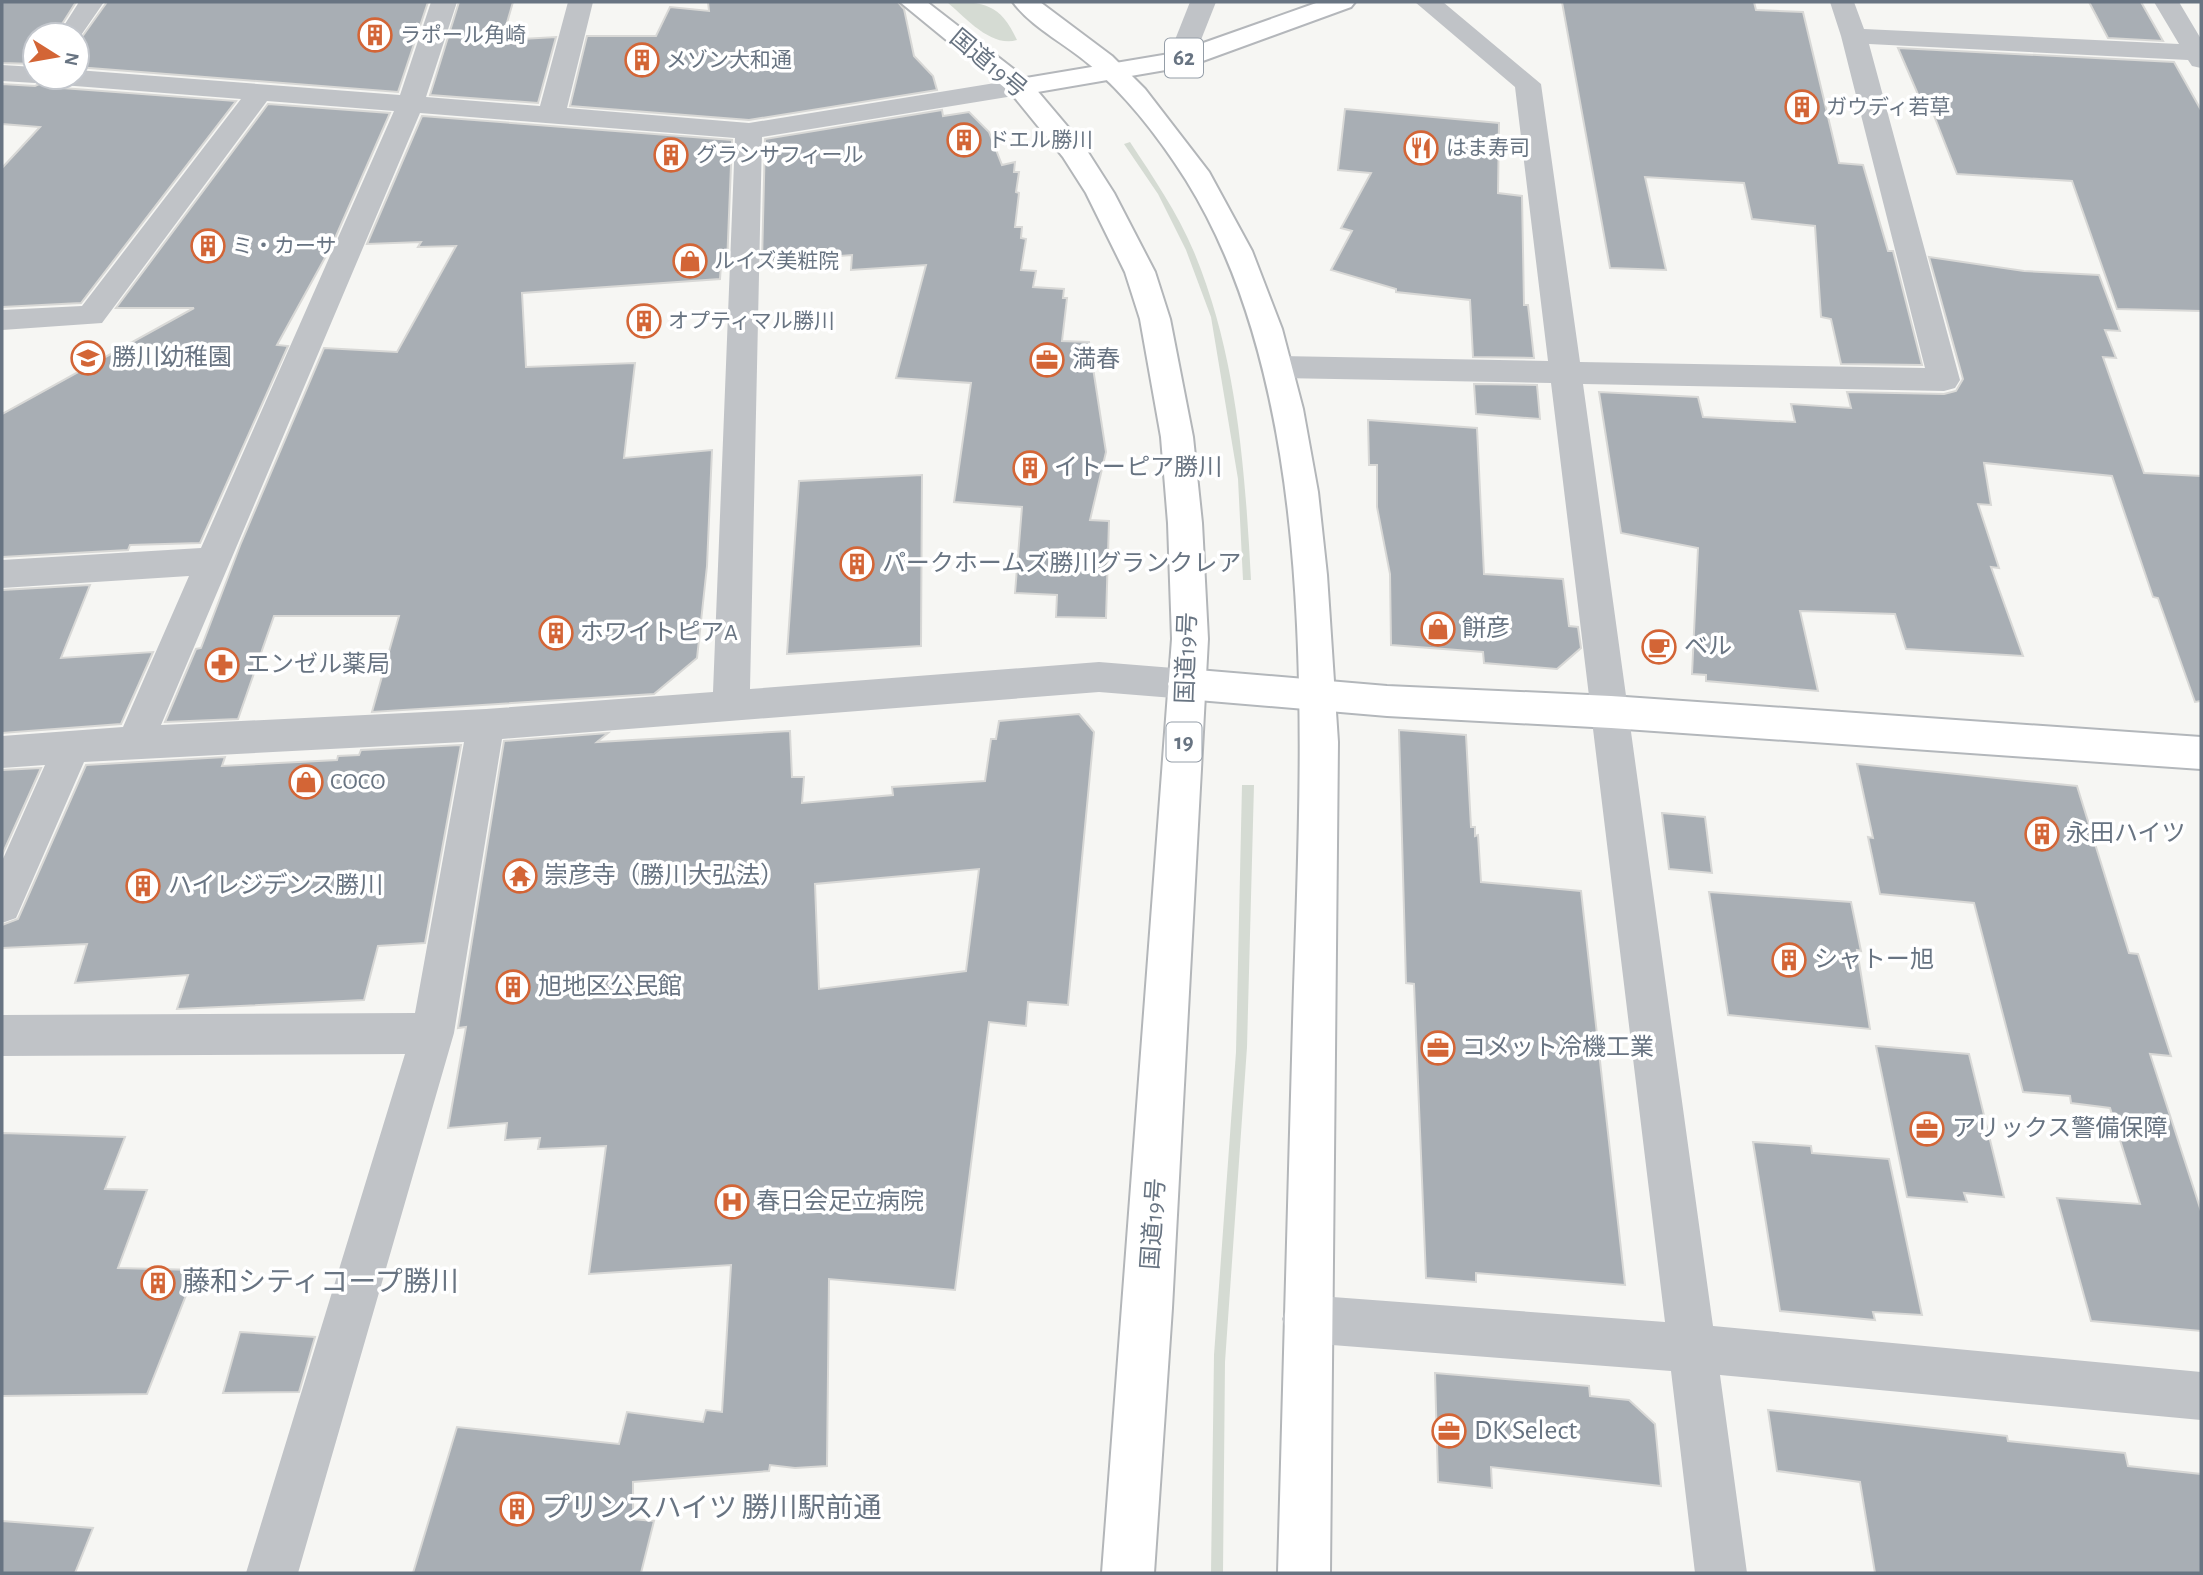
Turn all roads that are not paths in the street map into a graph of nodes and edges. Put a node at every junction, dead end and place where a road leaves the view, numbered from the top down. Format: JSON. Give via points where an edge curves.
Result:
{"nodes":[{"id":1,"x":92,"y":2,"type":"edge"},
{"id":2,"x":444,"y":2,"type":"edge"},
{"id":3,"x":580,"y":2,"type":"edge"},
{"id":4,"x":912,"y":2,"type":"edge"},
{"id":5,"x":1025,"y":2,"type":"edge"},
{"id":6,"x":1203,"y":2,"type":"edge"},
{"id":7,"x":1342,"y":2,"type":"edge"},
{"id":8,"x":1429,"y":2,"type":"edge"},
{"id":9,"x":1842,"y":2,"type":"edge"},
{"id":10,"x":2167,"y":2,"type":"edge"},
{"id":11,"x":80,"y":21,"type":"edge"},
{"id":12,"x":1854,"y":36,"type":"junction"},
{"id":13,"x":2200,"y":55,"type":"edge"},
{"id":14,"x":1180,"y":60,"type":"junction"},
{"id":15,"x":2,"y":72,"type":"edge"},
{"id":16,"x":1114,"y":72,"type":"junction"},
{"id":17,"x":21,"y":74,"type":"edge"},
{"id":18,"x":91,"y":79,"type":"edge"},
{"id":19,"x":1020,"y":87,"type":"junction"},
{"id":20,"x":259,"y":93,"type":"junction"},
{"id":21,"x":410,"y":105,"type":"junction"},
{"id":22,"x":551,"y":117,"type":"junction"},
{"id":23,"x":749,"y":131,"type":"junction"},
{"id":24,"x":2,"y":320,"type":"edge"},
{"id":25,"x":1280,"y":368,"type":"junction"},
{"id":26,"x":1566,"y":371,"type":"junction"},
{"id":27,"x":215,"y":561,"type":"junction"},
{"id":28,"x":2,"y":574,"type":"edge"},
{"id":29,"x":1186,"y":684,"type":"junction"},
{"id":30,"x":1317,"y":695,"type":"junction"},
{"id":31,"x":731,"y":707,"type":"junction"},
{"id":32,"x":1611,"y":712,"type":"junction"},
{"id":33,"x":486,"y":725,"type":"junction"},
{"id":34,"x":135,"y":742,"type":"junction"},
{"id":35,"x":72,"y":747,"type":"junction"},
{"id":36,"x":2,"y":752,"type":"edge"},
{"id":37,"x":2201,"y":753,"type":"edge"},
{"id":38,"x":2,"y":905,"type":"edge"},
{"id":39,"x":433,"y":1032,"type":"junction"},
{"id":40,"x":2,"y":1035,"type":"edge"},
{"id":41,"x":1306,"y":1319,"type":"junction"},
{"id":42,"x":1690,"y":1348,"type":"junction"},
{"id":43,"x":2201,"y":1396,"type":"edge"},
{"id":44,"x":272,"y":1573,"type":"edge"},
{"id":45,"x":1128,"y":1573,"type":"edge"},
{"id":46,"x":1304,"y":1573,"type":"edge"},
{"id":47,"x":1721,"y":1573,"type":"edge"}],
"edges":[{"from":1,"to":11,"type":"street"},
{"from":2,"to":21,"type":"street"},
{"from":3,"to":22,"type":"street"},
{"from":4,"to":19,"type":"main road","name":"国道19号","number":"19"},
{"from":5,"to":16,"type":"main road"},
{"from":6,"to":14,"type":"street"},
{"from":7,"to":14,"type":"main road","number":"62"},
{"from":8,"to":26,"type":"street","via":[[1528,84]]},
{"from":9,"to":12,"type":"street"},
{"from":10,"to":13,"type":"street"},
{"from":12,"to":13,"type":"street"},
{"from":12,"to":26,"type":"street","via":[[1944,380]]},
{"from":14,"to":16,"type":"main road","number":"62"},
{"from":15,"to":17,"type":"street"},
{"from":16,"to":19,"type":"main road","number":"62"},
{"from":16,"to":25,"type":"main road","via":[[1188,161],[1217,207],[1264,312]]},
{"from":18,"to":20,"type":"street"},
{"from":19,"to":23,"type":"street"},
{"from":19,"to":29,"type":"main road","name":"国道19号","number":"19","via":[[1074,152],[1100,193],[1140,272],[1155,318],[1177,437],[1185,523],[1190,639]]},
{"from":20,"to":21,"type":"street"},
{"from":20,"to":24,"type":"street","via":[[91,316]]},
{"from":21,"to":22,"type":"street"},
{"from":21,"to":27,"type":"street"},
{"from":22,"to":23,"type":"street"},
{"from":23,"to":31,"type":"street"},
{"from":25,"to":26,"type":"street"},
{"from":25,"to":30,"type":"main road","via":[[1305,528]]},
{"from":26,"to":32,"type":"street"},
{"from":27,"to":28,"type":"street"},
{"from":27,"to":34,"type":"street"},
{"from":29,"to":30,"type":"main road"},
{"from":29,"to":31,"type":"street","via":[[1099,677]]},
{"from":29,"to":45,"type":"main road","name":"国道19号","number":"19"},
{"from":30,"to":32,"type":"main road"},
{"from":30,"to":41,"type":"main road"},
{"from":31,"to":33,"type":"street"},
{"from":32,"to":37,"type":"main road"},
{"from":32,"to":42,"type":"street"},
{"from":33,"to":34,"type":"street"},
{"from":33,"to":39,"type":"street"},
{"from":34,"to":35,"type":"street"},
{"from":35,"to":36,"type":"street"},
{"from":35,"to":38,"type":"street"},
{"from":39,"to":40,"type":"street"},
{"from":39,"to":44,"type":"street"},
{"from":41,"to":42,"type":"street"},
{"from":41,"to":46,"type":"main road"},
{"from":42,"to":43,"type":"street"},
{"from":42,"to":47,"type":"street"}]}
